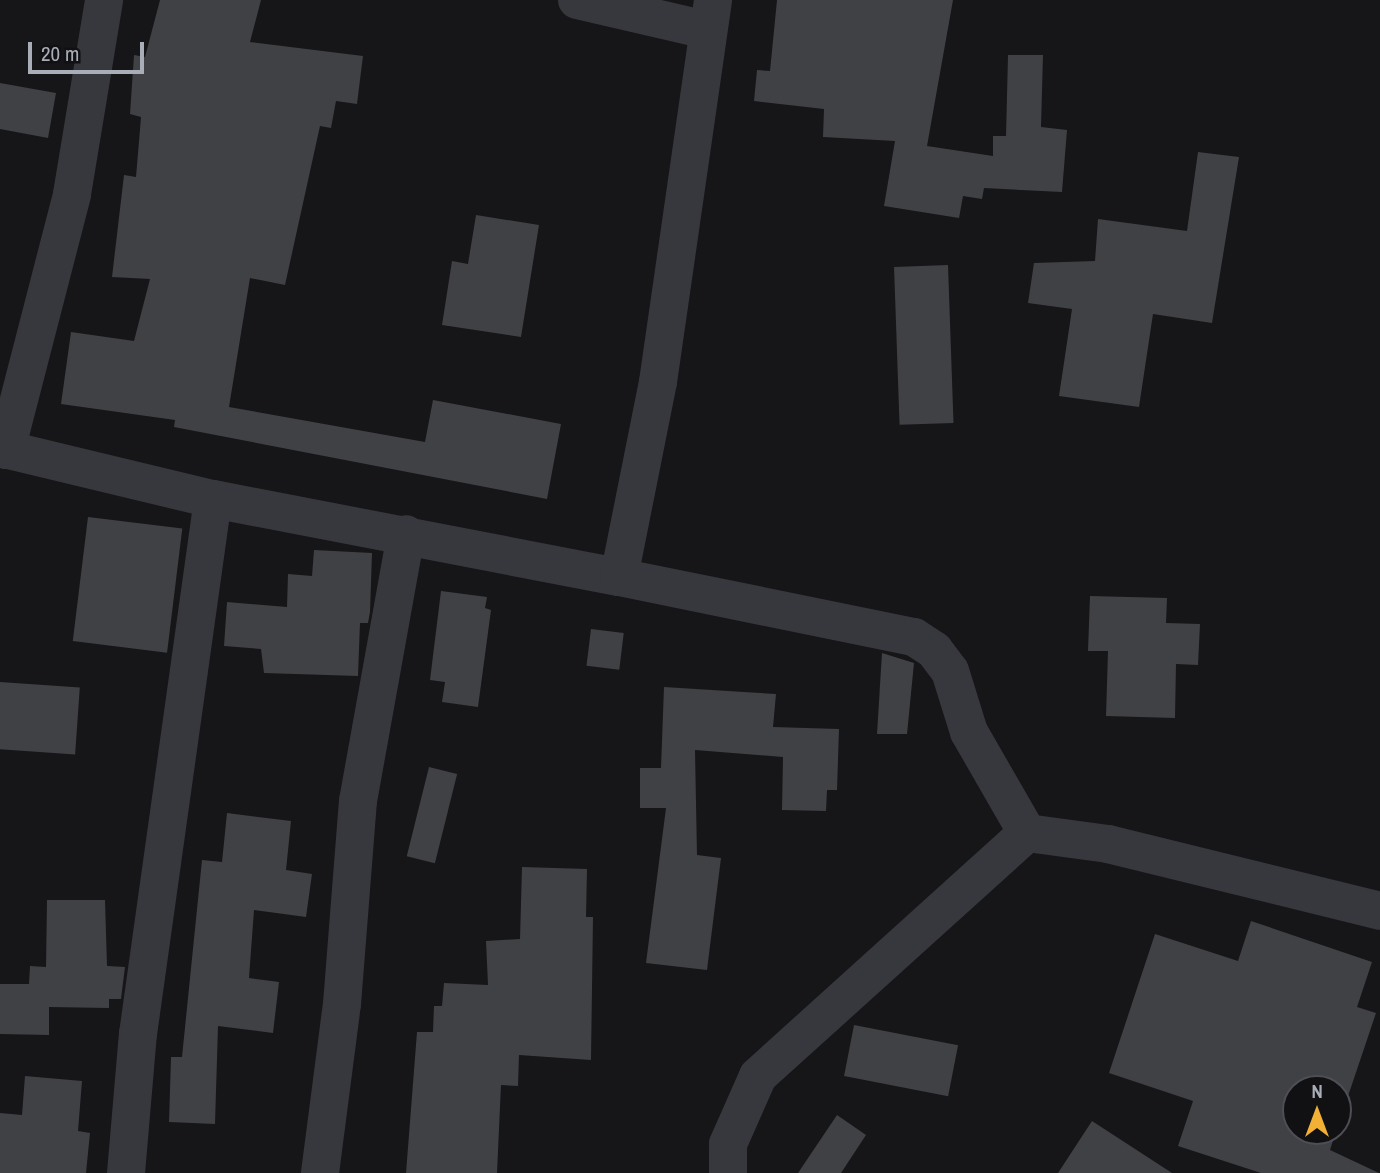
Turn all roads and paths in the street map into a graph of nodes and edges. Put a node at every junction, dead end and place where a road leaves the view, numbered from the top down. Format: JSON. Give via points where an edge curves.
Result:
{"nodes":[{"id":1,"x":104,"y":0,"type":"edge"},
{"id":2,"x":577,"y":0,"type":"edge"},
{"id":3,"x":710,"y":15,"type":"edge"},
{"id":4,"x":3,"y":449,"type":"edge"},
{"id":5,"x":213,"y":499,"type":"junction"},
{"id":6,"x":406,"y":534,"type":"junction"},
{"id":7,"x":619,"y":577,"type":"junction"},
{"id":8,"x":1027,"y":833,"type":"junction"},
{"id":9,"x":1380,"y":911,"type":"edge"},
{"id":10,"x":126,"y":1173,"type":"edge"},
{"id":11,"x":320,"y":1173,"type":"edge"},
{"id":12,"x":729,"y":1173,"type":"edge"}],
"edges":[{"from":1,"to":4,"type":"street","via":[[72,194]]},
{"from":2,"to":3,"type":"street"},
{"from":3,"to":7,"type":"street","via":[[658,382]]},
{"from":4,"to":5,"type":"street"},
{"from":5,"to":6,"type":"street"},
{"from":5,"to":10,"type":"street","via":[[138,1034]]},
{"from":6,"to":7,"type":"street"},
{"from":6,"to":11,"type":"street","via":[[358,801],[342,1004]]},
{"from":7,"to":8,"type":"street","via":[[914,637],[934,650],[950,671],[969,732]]},
{"from":8,"to":9,"type":"street","via":[[1108,844]]},
{"from":8,"to":12,"type":"street","via":[[758,1076],[728,1144]]}]}
